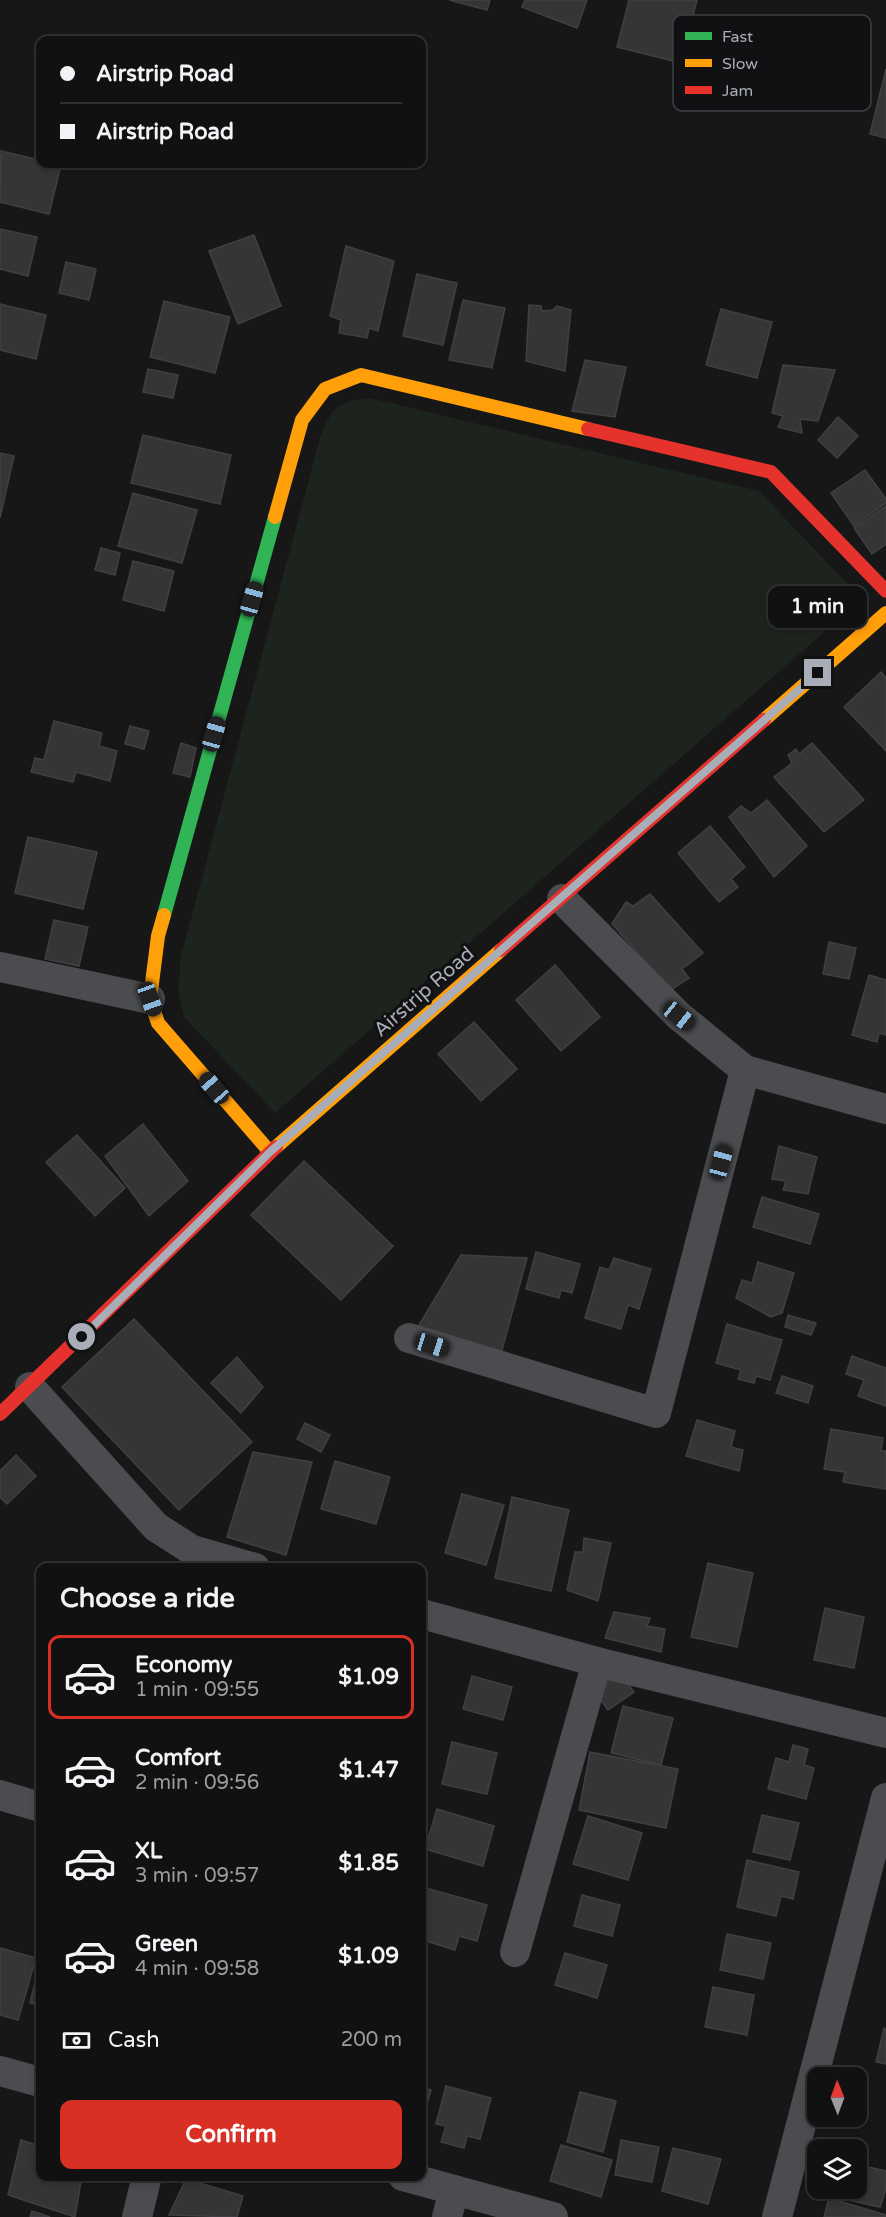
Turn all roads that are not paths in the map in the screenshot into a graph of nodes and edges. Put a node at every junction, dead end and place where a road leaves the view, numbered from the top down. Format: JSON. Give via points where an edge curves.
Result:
{"nodes":[{"id":1,"x":886,"y":591,"type":"edge"},
{"id":2,"x":886,"y":613,"type":"edge"},
{"id":3,"x":562,"y":899,"type":"junction"},
{"id":4,"x":0,"y":967,"type":"edge"},
{"id":5,"x":150,"y":999,"type":"junction"},
{"id":6,"x":745,"y":1070,"type":"junction"},
{"id":7,"x":886,"y":1109,"type":"edge"},
{"id":8,"x":270,"y":1152,"type":"junction"},
{"id":9,"x":409,"y":1338,"type":"dead end"},
{"id":10,"x":30,"y":1387,"type":"junction"},
{"id":11,"x":0,"y":1414,"type":"edge"},
{"id":12,"x":238,"y":1563,"type":"edge"},
{"id":13,"x":426,"y":1615,"type":"edge"},
{"id":14,"x":597,"y":1662,"type":"junction"},
{"id":15,"x":886,"y":1732,"type":"edge"},
{"id":16,"x":0,"y":1796,"type":"edge"},
{"id":17,"x":886,"y":1798,"type":"edge"},
{"id":18,"x":36,"y":1806,"type":"edge"},
{"id":19,"x":515,"y":1952,"type":"dead end"},
{"id":20,"x":0,"y":2072,"type":"edge"},
{"id":21,"x":36,"y":2081,"type":"edge"},
{"id":22,"x":146,"y":2181,"type":"edge"},
{"id":23,"x":412,"y":2181,"type":"edge"},
{"id":24,"x":451,"y":2203,"type":"edge"},
{"id":25,"x":136,"y":2217,"type":"edge"},
{"id":26,"x":553,"y":2217,"type":"edge"},
{"id":27,"x":777,"y":2217,"type":"edge"}],
"edges":[{"from":1,"to":5,"type":"street","via":[[771,472],[361,375],[325,389],[302,420],[158,936]]},
{"from":2,"to":3,"type":"street","name":"Airstrip Road"},
{"from":3,"to":6,"type":"street","via":[[679,1016]]},
{"from":3,"to":8,"type":"street","name":"Airstrip Road"},
{"from":4,"to":5,"type":"street"},
{"from":5,"to":8,"type":"street","via":[[158,1023]]},
{"from":6,"to":7,"type":"street"},
{"from":6,"to":9,"type":"street","via":[[656,1413]]},
{"from":8,"to":10,"type":"street","name":"Airstrip Road"},
{"from":10,"to":11,"type":"street","name":"Airstrip Road"},
{"from":10,"to":12,"type":"street","via":[[156,1527],[192,1550]]},
{"from":13,"to":14,"type":"street"},
{"from":14,"to":15,"type":"street"},
{"from":14,"to":19,"type":"street"},
{"from":16,"to":18,"type":"street"},
{"from":17,"to":27,"type":"street"},
{"from":20,"to":21,"type":"street"},
{"from":22,"to":25,"type":"street"},
{"from":23,"to":24,"type":"street"},
{"from":24,"to":26,"type":"street"}]}
